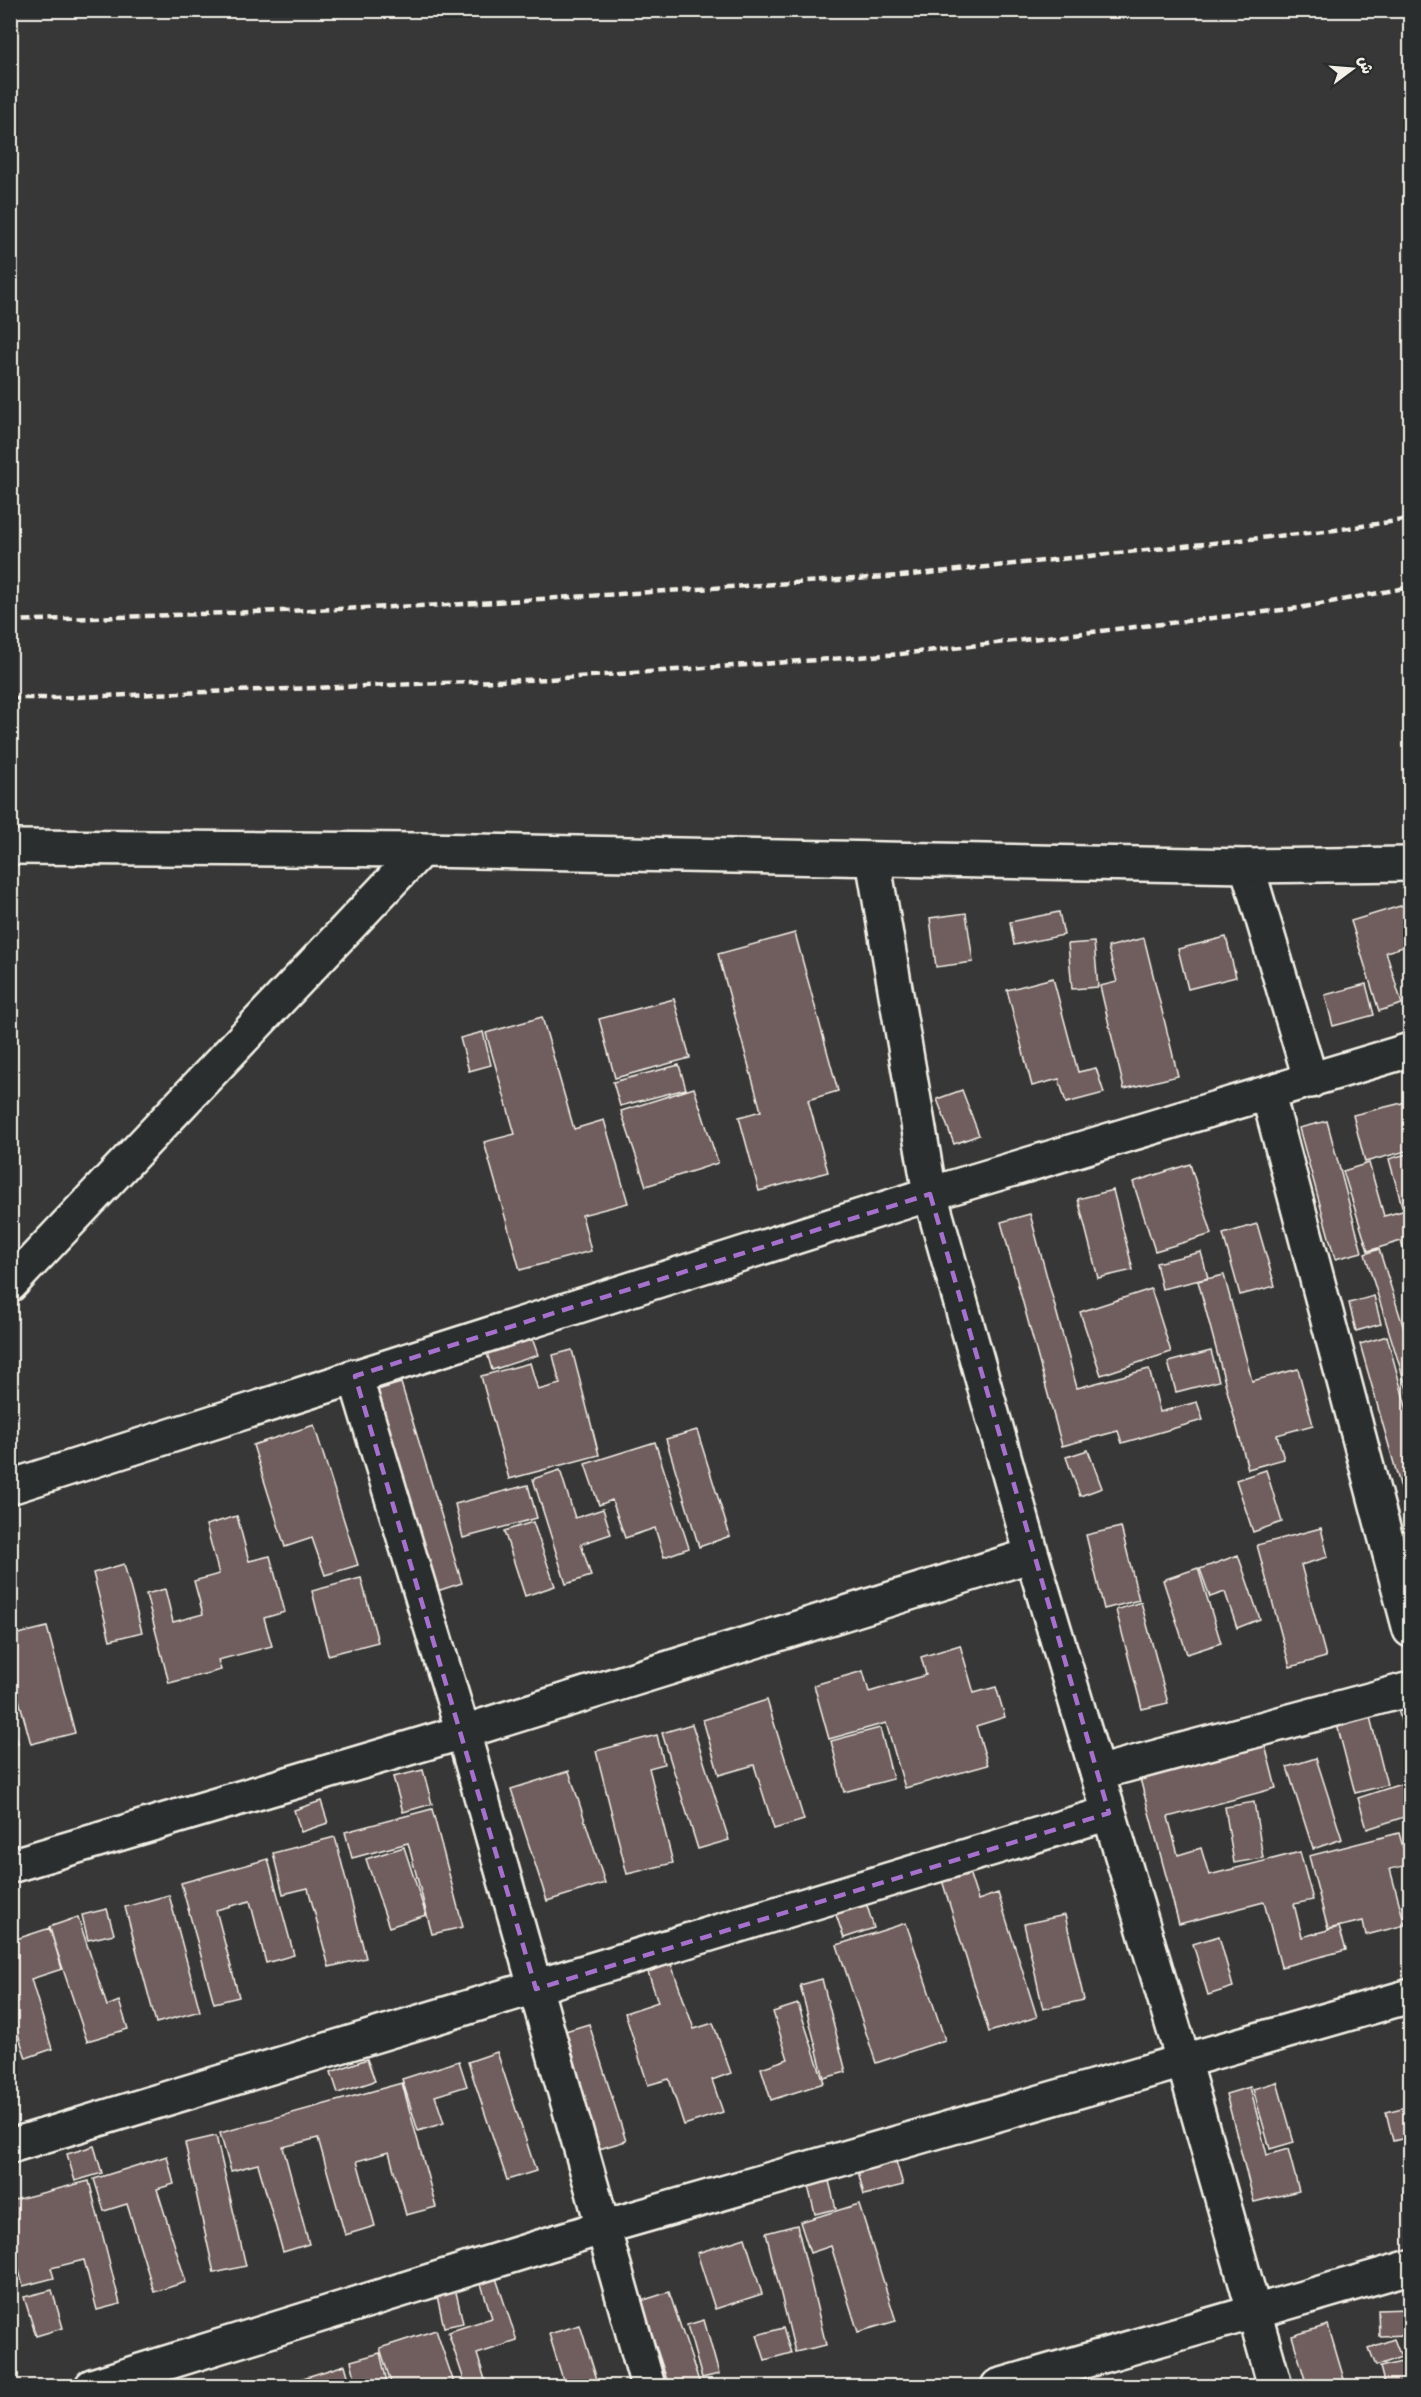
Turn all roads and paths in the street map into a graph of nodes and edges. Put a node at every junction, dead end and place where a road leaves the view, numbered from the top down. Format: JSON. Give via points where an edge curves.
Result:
{"nodes":[{"id":1,"x":10,"y":847,"type":"edge"},
{"id":2,"x":421,"y":850,"type":"junction"},
{"id":3,"x":873,"y":859,"type":"junction"},
{"id":4,"x":1410,"y":864,"type":"edge"},
{"id":5,"x":1247,"y":866,"type":"junction"},
{"id":6,"x":1410,"y":1050,"type":"edge"},
{"id":7,"x":1311,"y":1082,"type":"junction"},
{"id":8,"x":1268,"y":1094,"type":"junction"},
{"id":9,"x":930,"y":1194,"type":"junction"},
{"id":10,"x":10,"y":1285,"type":"edge"},
{"id":11,"x":355,"y":1376,"type":"junction"},
{"id":12,"x":10,"y":1488,"type":"edge"},
{"id":13,"x":1032,"y":1555,"type":"junction"},
{"id":14,"x":1410,"y":1630,"type":"edge"},
{"id":15,"x":1410,"y":1689,"type":"edge"},
{"id":16,"x":462,"y":1732,"type":"junction"},
{"id":17,"x":1097,"y":1773,"type":"junction"},
{"id":18,"x":1109,"y":1813,"type":"junction"},
{"id":19,"x":10,"y":1866,"type":"edge"},
{"id":20,"x":536,"y":1989,"type":"junction"},
{"id":21,"x":1410,"y":1996,"type":"edge"},
{"id":22,"x":1184,"y":2060,"type":"junction"},
{"id":23,"x":10,"y":2146,"type":"edge"},
{"id":24,"x":604,"y":2227,"type":"junction"},
{"id":25,"x":1410,"y":2267,"type":"edge"},
{"id":26,"x":1255,"y":2311,"type":"junction"},
{"id":27,"x":92,"y":2386,"type":"edge"},
{"id":28,"x":648,"y":2386,"type":"edge"},
{"id":29,"x":998,"y":2386,"type":"edge"},
{"id":30,"x":1275,"y":2386,"type":"edge"}],
"edges":[{"from":1,"to":2,"type":"street"},
{"from":2,"to":3,"type":"street"},
{"from":2,"to":10,"type":"street"},
{"from":3,"to":5,"type":"street"},
{"from":3,"to":9,"type":"street"},
{"from":4,"to":5,"type":"street"},
{"from":5,"to":7,"type":"street"},
{"from":6,"to":7,"type":"street"},
{"from":7,"to":8,"type":"street"},
{"from":8,"to":9,"type":"street"},
{"from":8,"to":14,"type":"street"},
{"from":9,"to":11,"type":"street"},
{"from":9,"to":13,"type":"street"},
{"from":11,"to":12,"type":"street"},
{"from":11,"to":16,"type":"street"},
{"from":13,"to":16,"type":"street"},
{"from":13,"to":17,"type":"street"},
{"from":15,"to":17,"type":"street"},
{"from":16,"to":19,"type":"street"},
{"from":16,"to":20,"type":"street"},
{"from":17,"to":18,"type":"street"},
{"from":18,"to":20,"type":"street"},
{"from":18,"to":22,"type":"street"},
{"from":20,"to":23,"type":"street"},
{"from":20,"to":24,"type":"street"},
{"from":21,"to":22,"type":"street"},
{"from":22,"to":24,"type":"street"},
{"from":22,"to":26,"type":"street"},
{"from":24,"to":27,"type":"street"},
{"from":24,"to":28,"type":"street"},
{"from":25,"to":26,"type":"street"},
{"from":26,"to":29,"type":"street"},
{"from":26,"to":30,"type":"street"}]}
